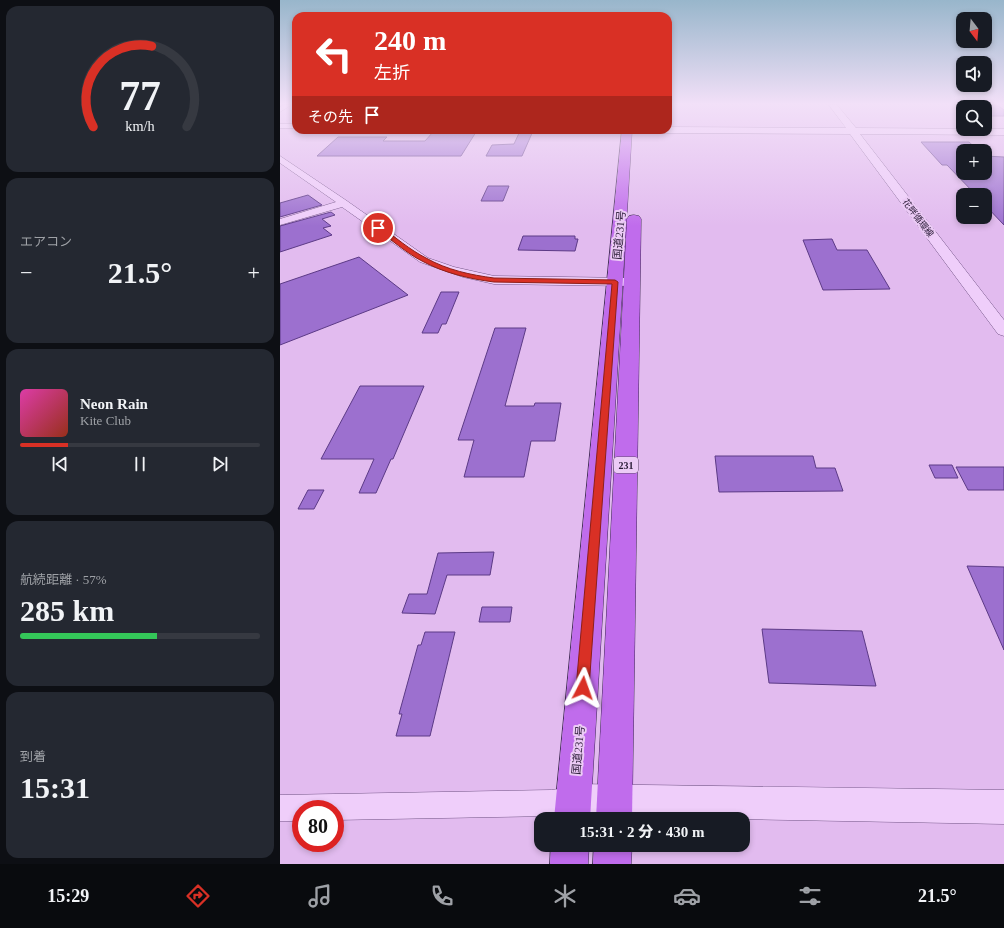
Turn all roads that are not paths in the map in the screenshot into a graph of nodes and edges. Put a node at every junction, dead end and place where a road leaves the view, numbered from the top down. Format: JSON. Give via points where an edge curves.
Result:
{"nodes":[{"id":1,"x":627,"y":145,"type":"edge"},
{"id":2,"x":636,"y":145,"type":"edge"},
{"id":3,"x":864,"y":145,"type":"edge"},
{"id":4,"x":280,"y":159,"type":"edge"},
{"id":5,"x":344,"y":203,"type":"junction"},
{"id":6,"x":280,"y":222,"type":"edge"},
{"id":7,"x":624,"y":282,"type":"junction"},
{"id":8,"x":1004,"y":331,"type":"edge"},
{"id":9,"x":1004,"y":807,"type":"edge"},
{"id":10,"x":280,"y":808,"type":"edge"},
{"id":11,"x":573,"y":809,"type":"edge"},
{"id":12,"x":614,"y":809,"type":"edge"},
{"id":13,"x":570,"y":852,"type":"edge"},
{"id":14,"x":613,"y":852,"type":"edge"},
{"id":15,"x":569,"y":864,"type":"edge"},
{"id":16,"x":612,"y":864,"type":"edge"}],
"edges":[{"from":1,"to":7,"type":"highway","name":"国道231号","number":"231"},
{"from":2,"to":7,"type":"highway","name":"国道231号","number":"231"},
{"from":3,"to":8,"type":"street","name":"花畔循環線"},
{"from":4,"to":5,"type":"street"},
{"from":5,"to":6,"type":"street"},
{"from":5,"to":7,"type":"street","via":[[424,260],[458,273],[494,280]]},
{"from":7,"to":11,"type":"highway","name":"国道231号","number":"231"},
{"from":7,"to":12,"type":"highway","name":"国道231号","number":"231"},
{"from":9,"to":12,"type":"street"},
{"from":10,"to":11,"type":"street","via":[[551,804]]},
{"from":11,"to":12,"type":"street"},
{"from":13,"to":15,"type":"highway"},
{"from":14,"to":16,"type":"highway"}]}
